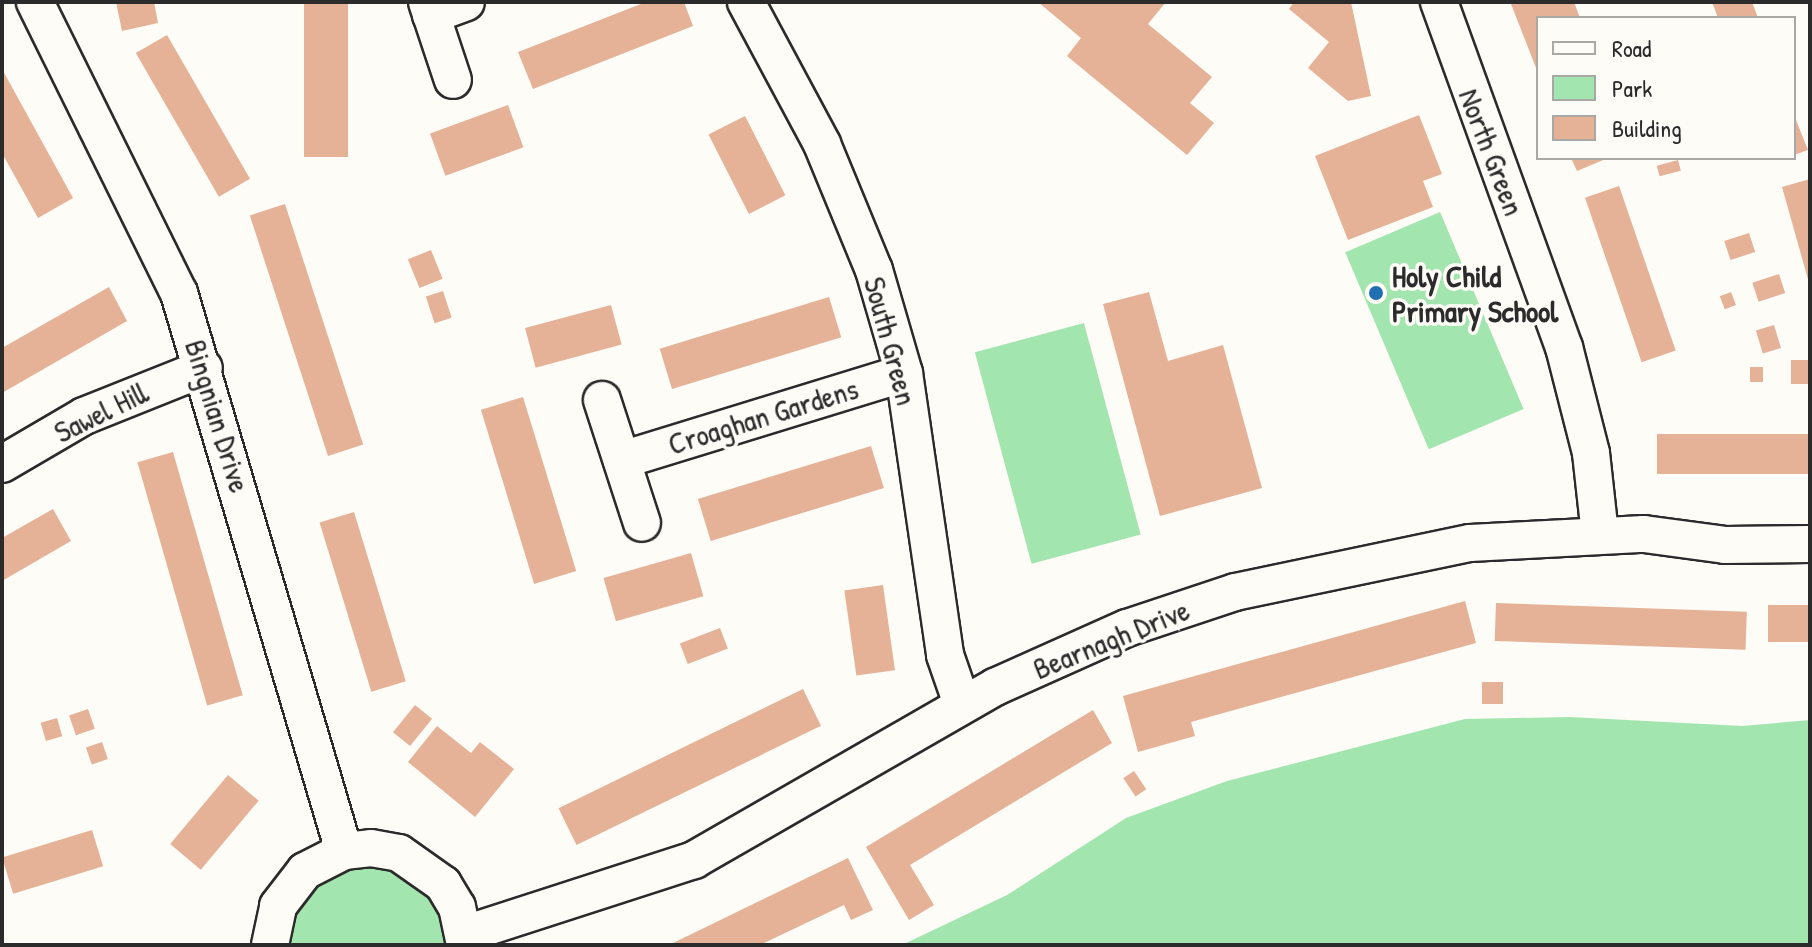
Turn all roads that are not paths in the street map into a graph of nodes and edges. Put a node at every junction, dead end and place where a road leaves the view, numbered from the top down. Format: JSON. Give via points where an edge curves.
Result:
{"nodes":[{"id":1,"x":35,"y":2,"type":"edge"},
{"id":2,"x":466,"y":2,"type":"edge"},
{"id":3,"x":746,"y":2,"type":"edge"},
{"id":4,"x":1439,"y":2,"type":"edge"},
{"id":5,"x":429,"y":8,"type":"edge"},
{"id":6,"x":453,"y":80,"type":"dead end"},
{"id":7,"x":204,"y":368,"type":"junction"},
{"id":8,"x":904,"y":373,"type":"junction"},
{"id":9,"x":602,"y":400,"type":"dead end"},
{"id":10,"x":622,"y":460,"type":"junction"},
{"id":11,"x":2,"y":464,"type":"edge"},
{"id":12,"x":642,"y":523,"type":"dead end"},
{"id":13,"x":1600,"y":535,"type":"junction"},
{"id":14,"x":1810,"y":544,"type":"edge"},
{"id":15,"x":962,"y":704,"type":"junction"},
{"id":16,"x":344,"y":851,"type":"junction"},
{"id":17,"x":465,"y":940,"type":"edge"},
{"id":18,"x":270,"y":945,"type":"edge"}],
"edges":[{"from":1,"to":7,"type":"street","name":"Bingnian Drive","via":[[144,215]]},
{"from":2,"to":5,"type":"street"},
{"from":3,"to":8,"type":"street","name":"South Green","via":[[855,217]]},
{"from":4,"to":13,"type":"street","name":"North Green","via":[[1564,347],[1591,453]]},
{"from":5,"to":6,"type":"street"},
{"from":7,"to":11,"type":"street","name":"Sawel Hill","via":[[84,416]]},
{"from":7,"to":16,"type":"street","name":"Bingnian Drive"},
{"from":8,"to":10,"type":"street","name":"Croaghan Gardens"},
{"from":8,"to":15,"type":"street","name":"South Green","via":[[945,655]]},
{"from":9,"to":10,"type":"street"},
{"from":10,"to":12,"type":"street"},
{"from":13,"to":14,"type":"street","name":"Bearnagh Drive"},
{"from":13,"to":15,"type":"street","name":"Bearnagh Drive","via":[[1392,554],[1235,592],[1127,628]]},
{"from":15,"to":17,"type":"street","name":"Bearnagh Drive","via":[[694,860]]},
{"from":16,"to":17,"type":"street","via":[[371,848],[423,865],[457,907]]},
{"from":16,"to":18,"type":"street","via":[[289,887]]}]}
